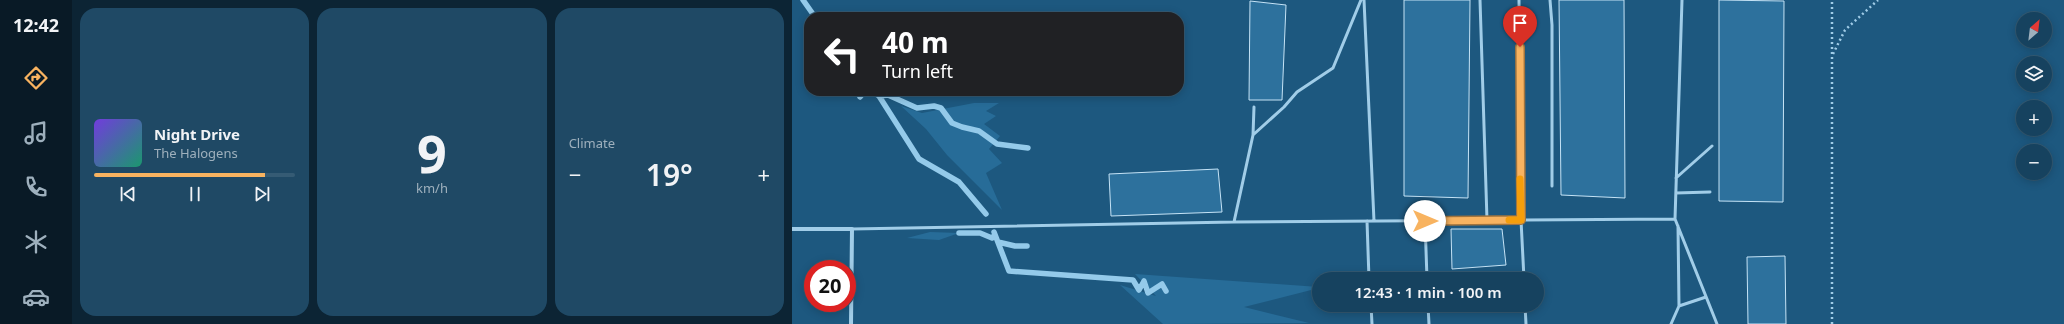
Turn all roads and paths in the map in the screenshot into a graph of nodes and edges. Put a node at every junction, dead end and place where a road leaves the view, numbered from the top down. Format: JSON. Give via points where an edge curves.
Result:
{"nodes":[{"id":1,"x":1363,"y":0,"type":"edge"},
{"id":2,"x":1480,"y":0,"type":"edge"},
{"id":3,"x":1519,"y":0,"type":"edge"},
{"id":4,"x":1550,"y":0,"type":"edge"},
{"id":5,"x":1682,"y":0,"type":"edge"},
{"id":6,"x":1832,"y":0,"type":"edge"},
{"id":7,"x":1878,"y":0,"type":"edge"},
{"id":8,"x":1833,"y":54,"type":"junction"},
{"id":9,"x":1254,"y":107,"type":"dead end"},
{"id":10,"x":1253,"y":135,"type":"junction"},
{"id":11,"x":1712,"y":146,"type":"dead end"},
{"id":12,"x":1676,"y":178,"type":"junction"},
{"id":13,"x":1552,"y":186,"type":"dead end"},
{"id":14,"x":1710,"y":192,"type":"dead end"},
{"id":15,"x":1676,"y":193,"type":"junction"},
{"id":16,"x":1675,"y":219,"type":"junction"},
{"id":17,"x":1487,"y":220,"type":"junction"},
{"id":18,"x":1521,"y":220,"type":"junction"},
{"id":19,"x":1367,"y":221,"type":"junction"},
{"id":20,"x":1374,"y":221,"type":"junction"},
{"id":21,"x":1425,"y":221,"type":"junction"},
{"id":22,"x":1234,"y":222,"type":"junction"},
{"id":23,"x":1678,"y":225,"type":"junction"},
{"id":24,"x":792,"y":229,"type":"edge"},
{"id":25,"x":852,"y":229,"type":"junction"},
{"id":26,"x":1370,"y":272,"type":"edge"},
{"id":27,"x":1427,"y":272,"type":"edge"},
{"id":28,"x":1524,"y":272,"type":"edge"},
{"id":29,"x":1706,"y":297,"type":"junction"},
{"id":30,"x":1679,"y":306,"type":"junction"},
{"id":31,"x":1371,"y":312,"type":"edge"},
{"id":32,"x":1428,"y":312,"type":"edge"},
{"id":33,"x":1525,"y":312,"type":"edge"},
{"id":34,"x":851,"y":324,"type":"edge"},
{"id":35,"x":1372,"y":324,"type":"edge"},
{"id":36,"x":1429,"y":324,"type":"edge"},
{"id":37,"x":1526,"y":324,"type":"edge"},
{"id":38,"x":1671,"y":324,"type":"edge"},
{"id":39,"x":1717,"y":324,"type":"edge"},
{"id":40,"x":1832,"y":324,"type":"edge"}],
"edges":[{"from":1,"to":10,"type":"lane","via":[[1333,68],[1297,92]]},
{"from":1,"to":20,"type":"lane"},
{"from":2,"to":17,"type":"lane"},
{"from":3,"to":18,"type":"lane"},
{"from":4,"to":13,"type":"lane"},
{"from":5,"to":12,"type":"lane"},
{"from":6,"to":8,"type":"path"},
{"from":7,"to":8,"type":"path","via":[[1845,30]]},
{"from":8,"to":40,"type":"path"},
{"from":9,"to":10,"type":"lane"},
{"from":10,"to":22,"type":"lane"},
{"from":11,"to":12,"type":"lane"},
{"from":12,"to":15,"type":"lane"},
{"from":14,"to":15,"type":"lane"},
{"from":15,"to":16,"type":"lane"},
{"from":16,"to":18,"type":"lane"},
{"from":16,"to":23,"type":"lane"},
{"from":17,"to":18,"type":"lane"},
{"from":17,"to":21,"type":"lane"},
{"from":18,"to":28,"type":"lane"},
{"from":19,"to":20,"type":"lane"},
{"from":19,"to":22,"type":"lane"},
{"from":19,"to":26,"type":"lane"},
{"from":20,"to":21,"type":"lane"},
{"from":21,"to":27,"type":"lane"},
{"from":22,"to":25,"type":"lane"},
{"from":23,"to":29,"type":"lane"},
{"from":23,"to":30,"type":"lane"},
{"from":24,"to":25,"type":"street"},
{"from":25,"to":34,"type":"street"},
{"from":29,"to":30,"type":"lane"},
{"from":29,"to":39,"type":"lane"},
{"from":30,"to":38,"type":"lane"},
{"from":31,"to":35,"type":"lane"},
{"from":32,"to":36,"type":"lane"},
{"from":33,"to":37,"type":"lane"}]}
